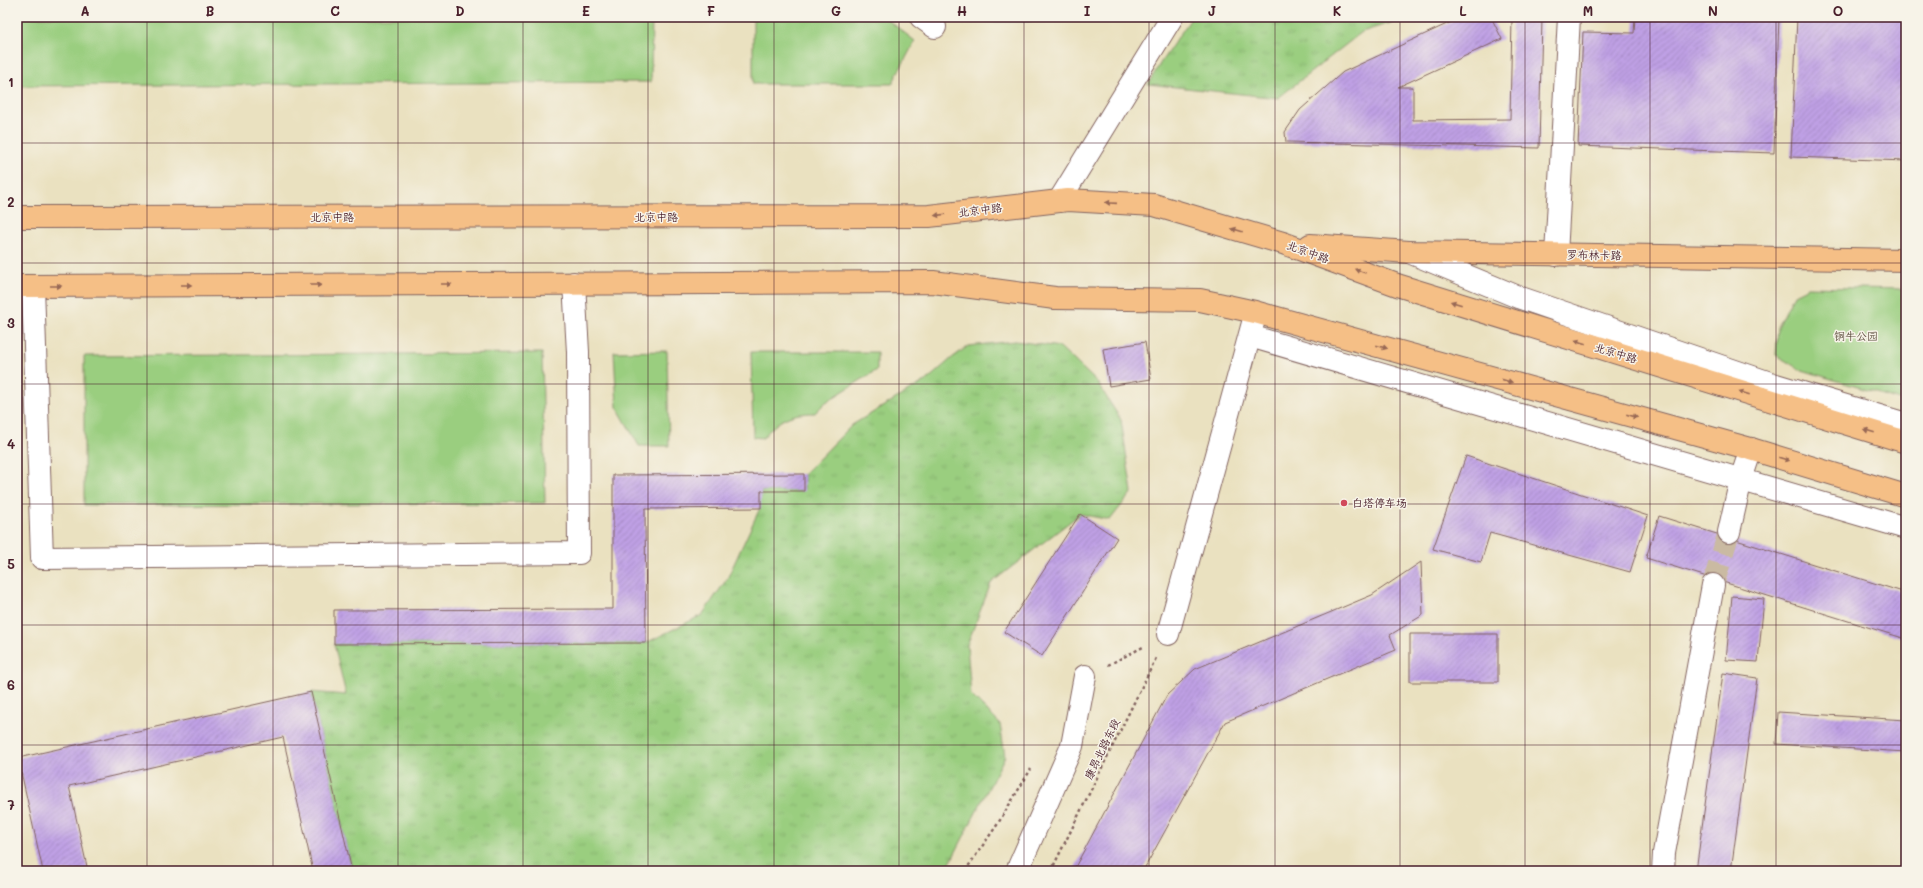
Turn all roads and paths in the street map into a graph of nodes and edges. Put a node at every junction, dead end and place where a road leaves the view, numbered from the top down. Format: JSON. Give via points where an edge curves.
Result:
{"nodes":[{"id":1,"x":1172,"y":17,"type":"edge"},
{"id":2,"x":1569,"y":17,"type":"edge"},
{"id":3,"x":1059,"y":201,"type":"junction"},
{"id":4,"x":17,"y":217,"type":"edge"},
{"id":5,"x":1283,"y":243,"type":"junction"},
{"id":6,"x":1409,"y":252,"type":"junction"},
{"id":7,"x":1556,"y":255,"type":"junction"},
{"id":8,"x":1906,"y":260,"type":"edge"},
{"id":9,"x":574,"y":283,"type":"junction"},
{"id":10,"x":25,"y":286,"type":"edge"},
{"id":11,"x":1256,"y":312,"type":"junction"},
{"id":12,"x":1250,"y":336,"type":"junction"},
{"id":13,"x":1906,"y":424,"type":"edge"},
{"id":14,"x":1906,"y":442,"type":"edge"},
{"id":15,"x":1751,"y":449,"type":"junction"},
{"id":16,"x":1741,"y":479,"type":"junction"},
{"id":17,"x":1906,"y":496,"type":"edge"},
{"id":18,"x":1906,"y":528,"type":"edge"},
{"id":19,"x":1728,"y":532,"type":"tunnel mouth"},
{"id":20,"x":1713,"y":585,"type":"tunnel mouth"},
{"id":21,"x":1168,"y":634,"type":"joint"},
{"id":22,"x":1085,"y":676,"type":"dead end"},
{"id":23,"x":1017,"y":871,"type":"edge"},
{"id":24,"x":1051,"y":871,"type":"edge"},
{"id":25,"x":1663,"y":871,"type":"edge"}],
"edges":[{"from":1,"to":3,"type":"street"},
{"from":2,"to":7,"type":"street"},
{"from":3,"to":4,"type":"main road","name":"北京中路","one_way":true,"via":[[929,216]]},
{"from":5,"to":3,"type":"main road","name":"北京中路","one_way":true,"via":[[1154,205]]},
{"from":5,"to":6,"type":"main road","name":"罗布林卡路"},
{"from":14,"to":5,"type":"main road","name":"北京中路","one_way":true,"via":[[1397,285]]},
{"from":6,"to":7,"type":"main road","name":"罗布林卡路"},
{"from":6,"to":13,"type":"street","via":[[1518,297],[1776,385]]},
{"from":7,"to":8,"type":"main road","name":"罗布林卡路"},
{"from":10,"to":9,"type":"main road","one_way":true},
{"from":9,"to":10,"type":"street","via":[[578,352],[578,553],[50,558],[42,558]]},
{"from":9,"to":11,"type":"main road","via":[[933,282],[1056,298],[1200,300]]},
{"from":11,"to":12,"type":"street"},
{"from":11,"to":15,"type":"main road","one_way":true},
{"from":12,"to":16,"type":"street"},
{"from":12,"to":21,"type":"street"},
{"from":15,"to":16,"type":"street"},
{"from":15,"to":17,"type":"main road","one_way":true},
{"from":16,"to":18,"type":"street"},
{"from":16,"to":19,"type":"street"},
{"from":20,"to":25,"type":"street","via":[[1664,853]]},
{"from":21,"to":24,"type":"path","name":"康昂北路东段"},
{"from":22,"to":23,"type":"street","via":[[1072,746]]}]}
